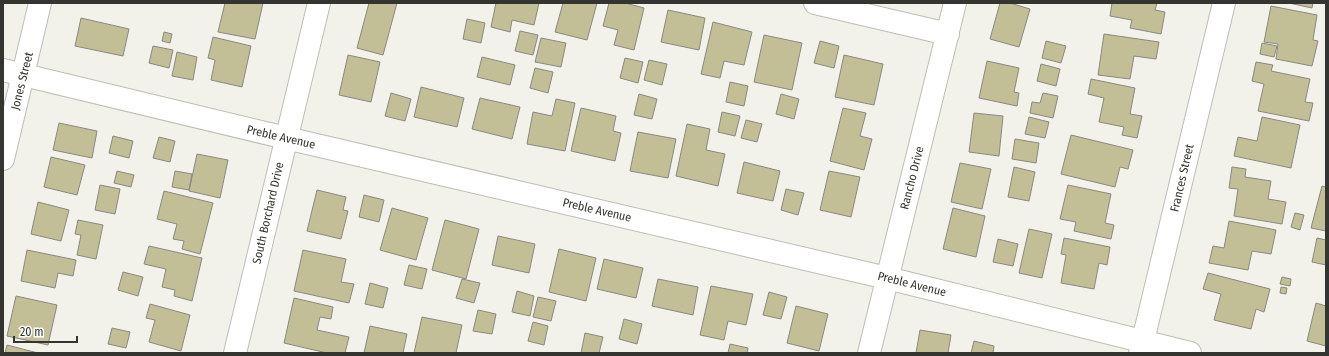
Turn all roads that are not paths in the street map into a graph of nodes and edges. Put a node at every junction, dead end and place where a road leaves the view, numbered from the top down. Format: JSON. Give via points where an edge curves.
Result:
{"nodes":[{"id":1,"x":40,"y":3,"type":"edge"},
{"id":2,"x":319,"y":3,"type":"edge"},
{"id":3,"x":815,"y":3,"type":"edge"},
{"id":4,"x":955,"y":3,"type":"edge"},
{"id":5,"x":1224,"y":3,"type":"edge"},
{"id":6,"x":948,"y":34,"type":"junction"},
{"id":7,"x":13,"y":72,"type":"edge"},
{"id":8,"x":286,"y":138,"type":"junction"},
{"id":9,"x":3,"y":159,"type":"edge"},
{"id":10,"x":887,"y":278,"type":"junction"},
{"id":11,"x":1141,"y":347,"type":"edge"},
{"id":12,"x":235,"y":353,"type":"edge"},
{"id":13,"x":869,"y":353,"type":"edge"},
{"id":14,"x":1190,"y":353,"type":"edge"}],
"edges":[{"from":1,"to":7,"type":"street","name":"Jones Street"},
{"from":2,"to":8,"type":"street","name":"South Borchard Drive"},
{"from":3,"to":6,"type":"street"},
{"from":4,"to":6,"type":"street","name":"Rancho Drive"},
{"from":5,"to":11,"type":"street","name":"Frances Street"},
{"from":6,"to":10,"type":"street","name":"Rancho Drive"},
{"from":7,"to":8,"type":"street","name":"Preble Avenue"},
{"from":7,"to":9,"type":"street","name":"Jones Street"},
{"from":8,"to":10,"type":"street","name":"Preble Avenue"},
{"from":8,"to":12,"type":"street","name":"South Borchard Drive"},
{"from":10,"to":11,"type":"street","name":"Preble Avenue"},
{"from":10,"to":13,"type":"street","name":"Rancho Drive"},
{"from":11,"to":14,"type":"street","name":"Preble Avenue"}]}
